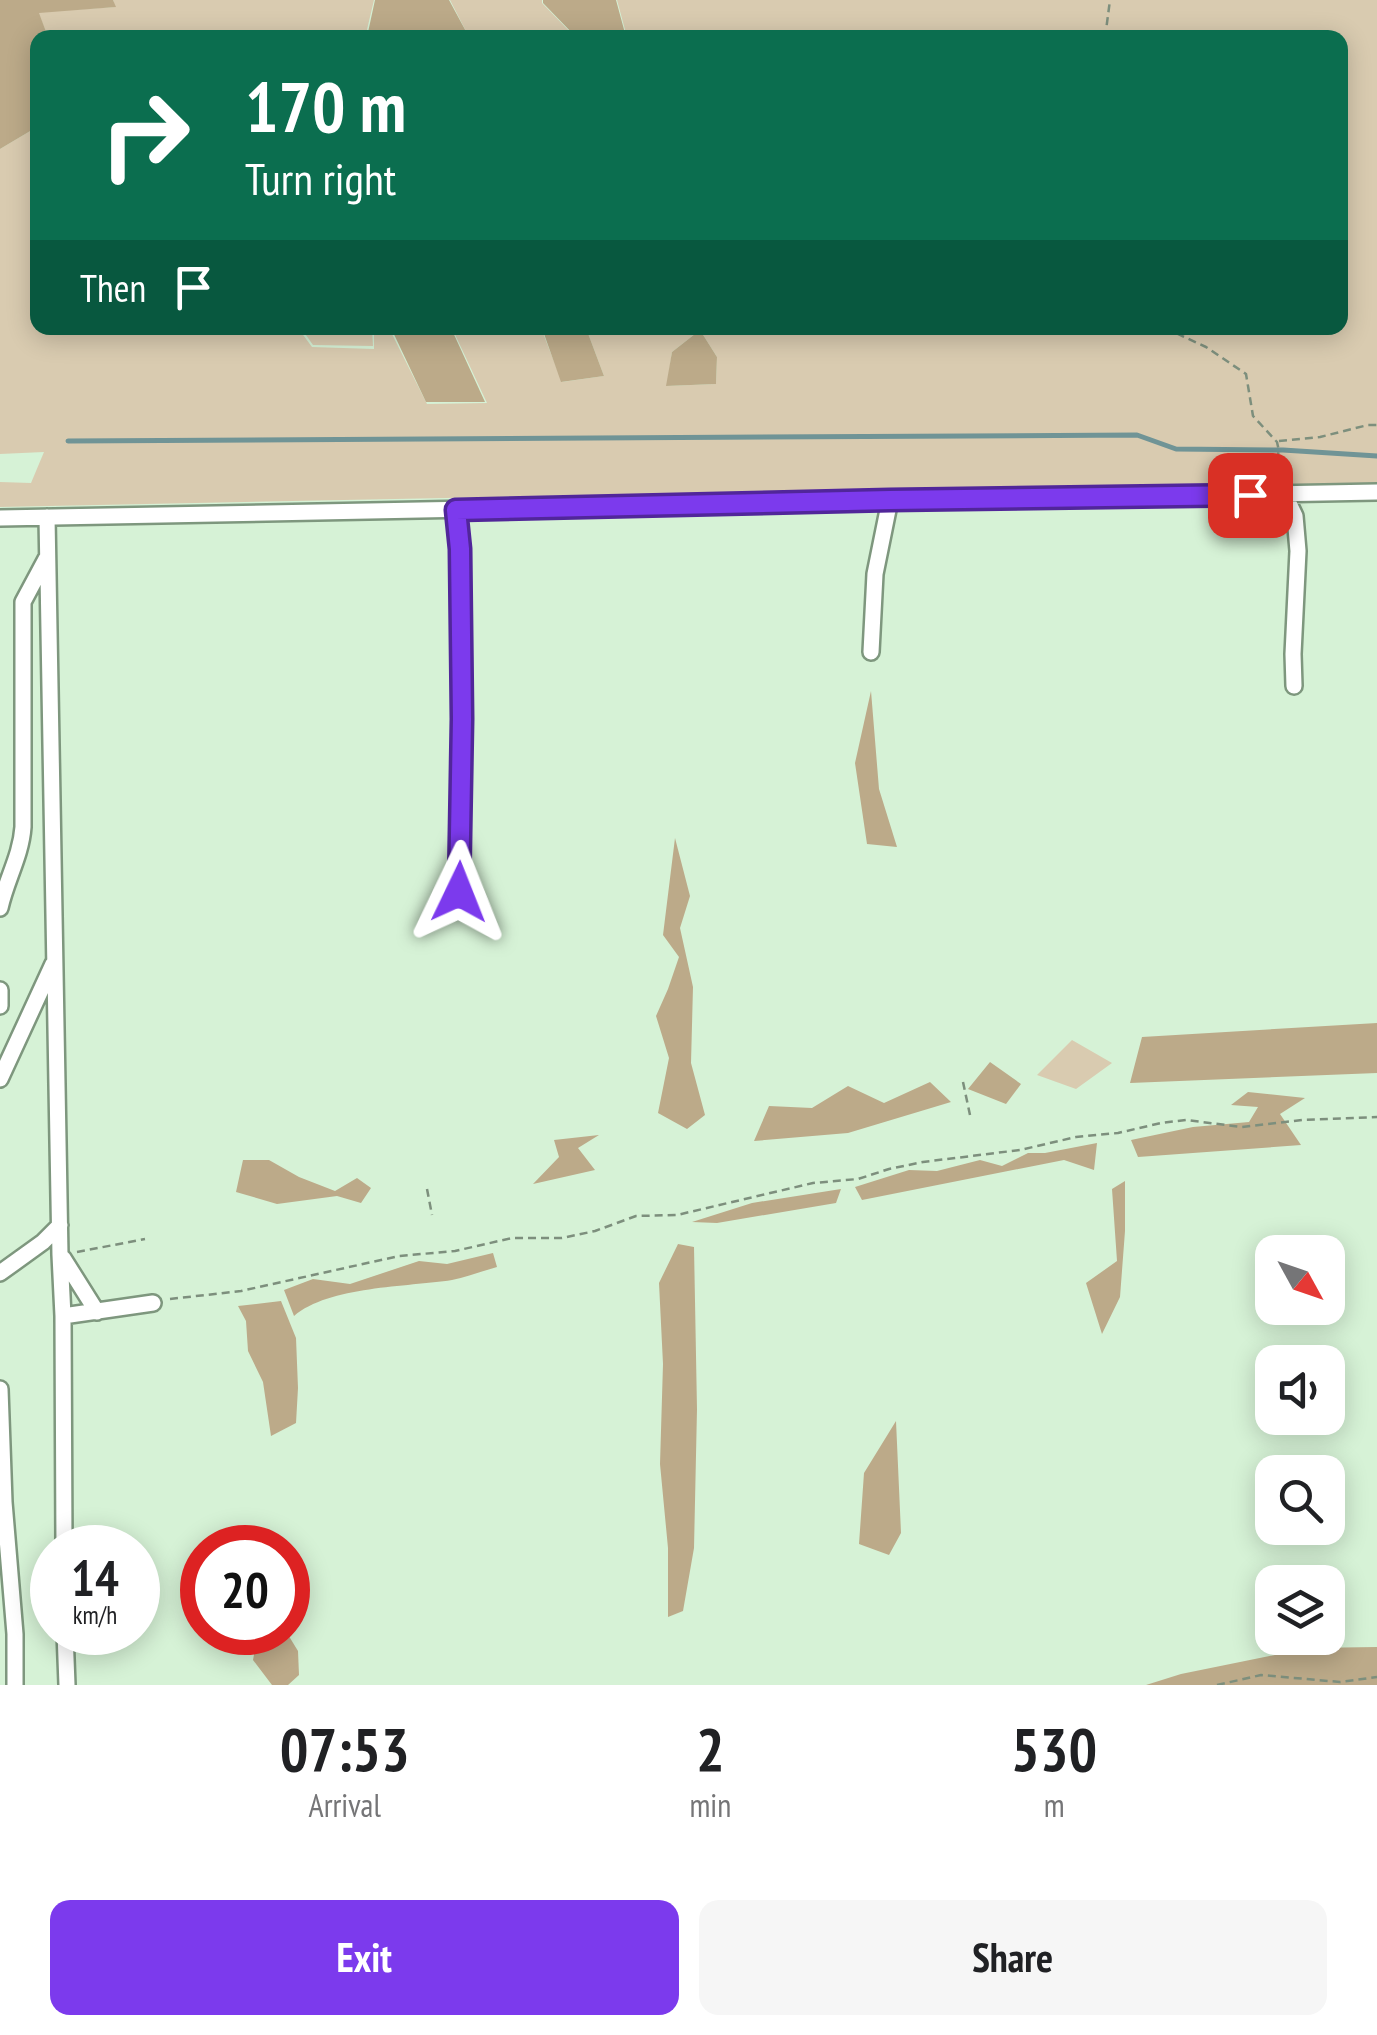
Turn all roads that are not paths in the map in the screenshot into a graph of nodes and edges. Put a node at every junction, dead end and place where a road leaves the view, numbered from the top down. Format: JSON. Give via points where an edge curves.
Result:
{"nodes":[{"id":1,"x":1377,"y":492,"type":"edge"},
{"id":2,"x":1285,"y":495,"type":"junction"},
{"id":3,"x":890,"y":500,"type":"junction"},
{"id":4,"x":456,"y":510,"type":"junction"},
{"id":5,"x":47,"y":517,"type":"junction"},
{"id":6,"x":0,"y":518,"type":"edge"},
{"id":7,"x":48,"y":556,"type":"junction"},
{"id":8,"x":871,"y":652,"type":"dead end"},
{"id":9,"x":1294,"y":686,"type":"dead end"},
{"id":10,"x":459,"y":892,"type":"dead end"},
{"id":11,"x":0,"y":908,"type":"edge"},
{"id":12,"x":55,"y":961,"type":"junction"},
{"id":13,"x":0,"y":990,"type":"edge"},
{"id":14,"x":0,"y":1006,"type":"edge"},
{"id":15,"x":0,"y":1079,"type":"edge"},
{"id":16,"x":60,"y":1225,"type":"junction"},
{"id":17,"x":60,"y":1255,"type":"junction"},
{"id":18,"x":0,"y":1273,"type":"edge"},
{"id":19,"x":154,"y":1302,"type":"road end"},
{"id":20,"x":102,"y":1311,"type":"junction"},
{"id":21,"x":64,"y":1316,"type":"junction"},
{"id":22,"x":0,"y":1390,"type":"edge"},
{"id":23,"x":64,"y":1525,"type":"edge"},
{"id":24,"x":66,"y":1655,"type":"edge"},
{"id":25,"x":15,"y":1685,"type":"edge"},
{"id":26,"x":67,"y":1685,"type":"edge"}],
"edges":[{"from":1,"to":2,"type":"street"},
{"from":2,"to":3,"type":"street"},
{"from":2,"to":9,"type":"street","via":[[1298,551]]},
{"from":3,"to":4,"type":"street"},
{"from":3,"to":8,"type":"street","via":[[875,574]]},
{"from":4,"to":5,"type":"street"},
{"from":4,"to":10,"type":"street"},
{"from":5,"to":6,"type":"street"},
{"from":5,"to":7,"type":"street"},
{"from":7,"to":11,"type":"street","via":[[23,602],[22,848]]},
{"from":7,"to":12,"type":"street"},
{"from":12,"to":15,"type":"street"},
{"from":12,"to":16,"type":"street"},
{"from":13,"to":14,"type":"street"},
{"from":16,"to":17,"type":"street"},
{"from":16,"to":18,"type":"street"},
{"from":17,"to":20,"type":"street"},
{"from":17,"to":21,"type":"street"},
{"from":19,"to":20,"type":"street"},
{"from":20,"to":21,"type":"street"},
{"from":21,"to":23,"type":"street"},
{"from":22,"to":25,"type":"street"},
{"from":24,"to":26,"type":"street"}]}
